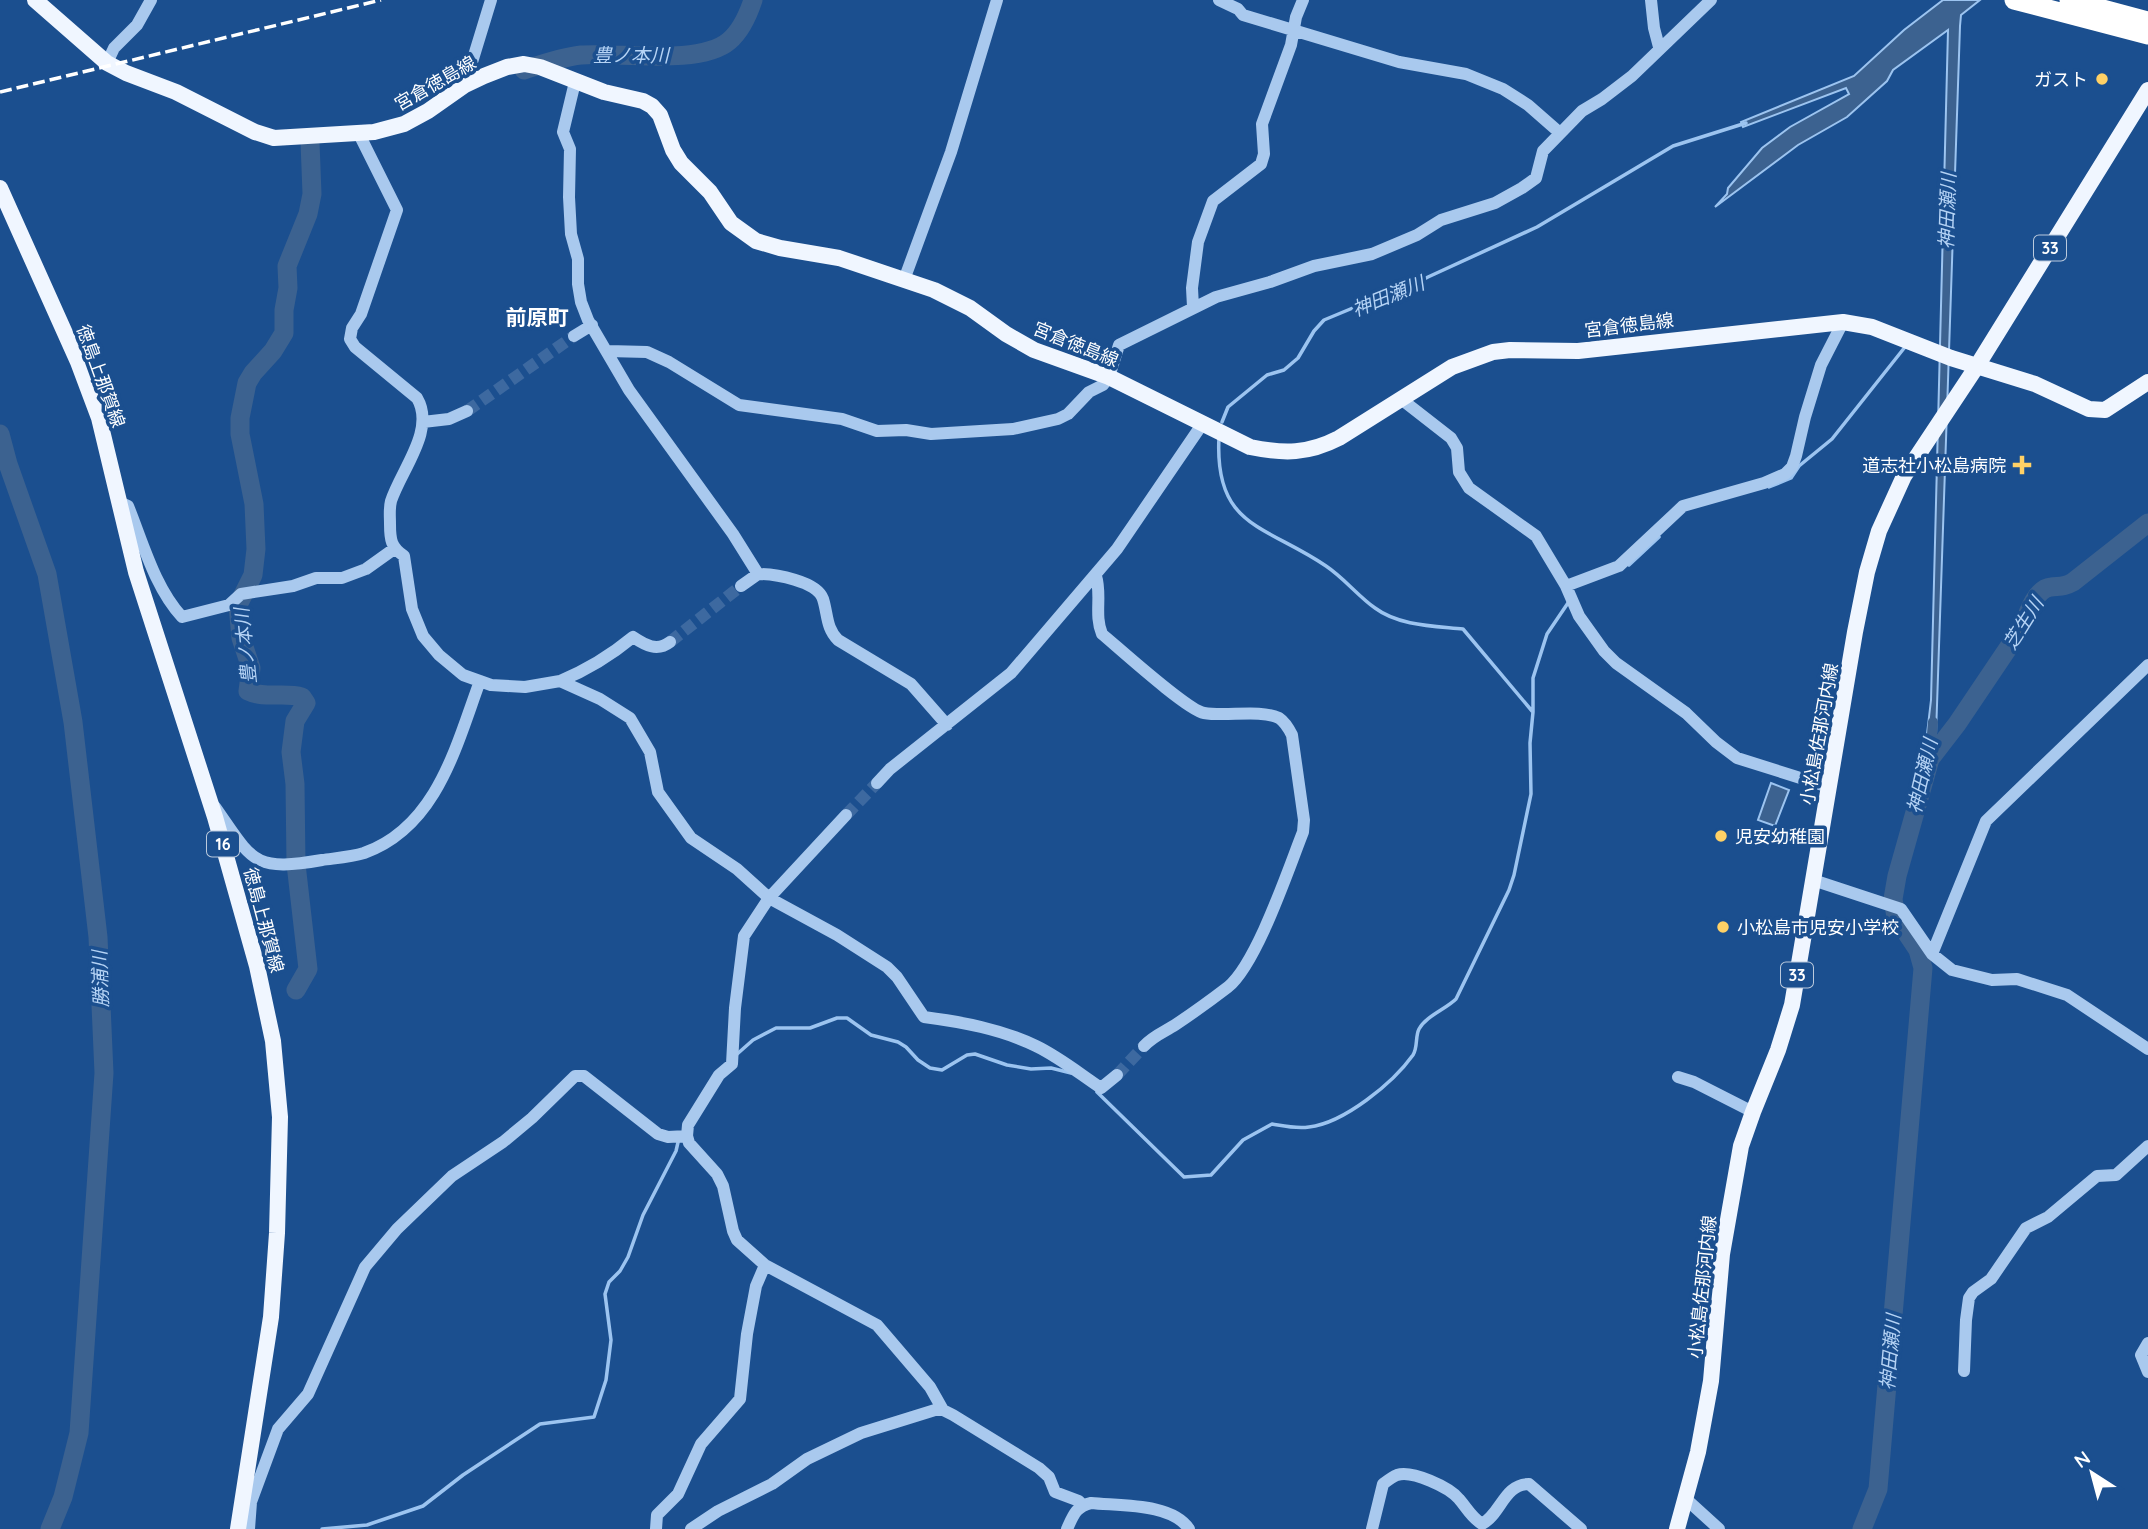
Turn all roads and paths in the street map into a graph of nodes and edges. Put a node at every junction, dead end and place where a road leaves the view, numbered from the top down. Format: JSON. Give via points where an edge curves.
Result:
{"nodes":[{"id":1,"x":35,"y":0,"type":"edge"},
{"id":2,"x":151,"y":0,"type":"edge"},
{"id":3,"x":491,"y":0,"type":"edge"},
{"id":4,"x":997,"y":0,"type":"edge"},
{"id":5,"x":1219,"y":0,"type":"edge"},
{"id":6,"x":1303,"y":0,"type":"edge"},
{"id":7,"x":1651,"y":0,"type":"edge"},
{"id":8,"x":1711,"y":0,"type":"edge"},
{"id":9,"x":2014,"y":0,"type":"edge"},
{"id":10,"x":2069,"y":0,"type":"edge"},
{"id":11,"x":2148,"y":21,"type":"edge"},
{"id":12,"x":1294,"y":32,"type":"junction"},
{"id":13,"x":2148,"y":35,"type":"edge"},
{"id":14,"x":1659,"y":47,"type":"junction"},
{"id":15,"x":107,"y":62,"type":"junction"},
{"id":16,"x":575,"y":82,"type":"junction"},
{"id":17,"x":465,"y":85,"type":"junction"},
{"id":18,"x":2148,"y":90,"type":"edge"},
{"id":19,"x":358,"y":132,"type":"junction"},
{"id":20,"x":1560,"y":133,"type":"junction"},
{"id":21,"x":0,"y":188,"type":"edge"},
{"id":22,"x":904,"y":280,"type":"junction"},
{"id":23,"x":1193,"y":307,"type":"junction"},
{"id":24,"x":1843,"y":322,"type":"junction"},
{"id":25,"x":593,"y":326,"type":"junction"},
{"id":26,"x":574,"y":336,"type":"tunnel mouth"},
{"id":27,"x":608,"y":351,"type":"junction"},
{"id":28,"x":1977,"y":366,"type":"junction"},
{"id":29,"x":1109,"y":377,"type":"junction"},
{"id":30,"x":2148,"y":382,"type":"edge"},
{"id":31,"x":1401,"y":399,"type":"junction"},
{"id":32,"x":467,"y":411,"type":"tunnel mouth"},
{"id":33,"x":423,"y":422,"type":"junction"},
{"id":34,"x":1203,"y":423,"type":"junction"},
{"id":35,"x":119,"y":502,"type":"junction"},
{"id":36,"x":394,"y":549,"type":"junction"},
{"id":37,"x":758,"y":574,"type":"junction"},
{"id":38,"x":1096,"y":576,"type":"junction"},
{"id":39,"x":741,"y":586,"type":"tunnel mouth"},
{"id":40,"x":1566,"y":586,"type":"junction"},
{"id":41,"x":670,"y":642,"type":"tunnel mouth"},
{"id":42,"x":2148,"y":665,"type":"edge"},
{"id":43,"x":480,"y":681,"type":"junction"},
{"id":44,"x":559,"y":681,"type":"junction"},
{"id":45,"x":947,"y":725,"type":"junction"},
{"id":46,"x":877,"y":783,"type":"tunnel mouth"},
{"id":47,"x":1829,"y":787,"type":"junction"},
{"id":48,"x":210,"y":801,"type":"junction"},
{"id":49,"x":846,"y":815,"type":"tunnel mouth"},
{"id":50,"x":1813,"y":880,"type":"junction"},
{"id":51,"x":769,"y":898,"type":"junction"},
{"id":52,"x":1932,"y":954,"type":"junction"},
{"id":53,"x":1144,"y":1046,"type":"tunnel mouth"},
{"id":54,"x":2148,"y":1049,"type":"edge"},
{"id":55,"x":1117,"y":1075,"type":"tunnel mouth"},
{"id":56,"x":1678,"y":1077,"type":"dead end"},
{"id":57,"x":1753,"y":1111,"type":"junction"},
{"id":58,"x":681,"y":1137,"type":"junction"},
{"id":59,"x":2148,"y":1146,"type":"edge"},
{"id":60,"x":765,"y":1265,"type":"junction"},
{"id":61,"x":2148,"y":1343,"type":"edge"},
{"id":62,"x":1964,"y":1371,"type":"dead end"},
{"id":63,"x":2148,"y":1371,"type":"edge"},
{"id":64,"x":943,"y":1410,"type":"junction"},
{"id":65,"x":1686,"y":1499,"type":"junction"},
{"id":66,"x":247,"y":1502,"type":"junction"},
{"id":67,"x":1081,"y":1505,"type":"junction"},
{"id":68,"x":238,"y":1529,"type":"edge"},
{"id":69,"x":250,"y":1529,"type":"edge"},
{"id":70,"x":656,"y":1529,"type":"edge"},
{"id":71,"x":691,"y":1529,"type":"edge"},
{"id":72,"x":1067,"y":1529,"type":"edge"},
{"id":73,"x":1189,"y":1529,"type":"edge"},
{"id":74,"x":1372,"y":1529,"type":"edge"},
{"id":75,"x":1581,"y":1529,"type":"edge"},
{"id":76,"x":1677,"y":1529,"type":"edge"},
{"id":77,"x":1718,"y":1529,"type":"edge"}],
"edges":[{"from":1,"to":15,"type":"main road","name":"宮倉徳島線"},
{"from":2,"to":15,"type":"street"},
{"from":3,"to":17,"type":"street"},
{"from":4,"to":22,"type":"street","via":[[951,152]]},
{"from":5,"to":12,"type":"street","via":[[1243,15]]},
{"from":6,"to":12,"type":"street"},
{"from":7,"to":14,"type":"street"},
{"from":8,"to":14,"type":"street"},
{"from":9,"to":13,"type":"highway"},
{"from":10,"to":11,"type":"highway"},
{"from":12,"to":20,"type":"street","via":[[1399,62],[1466,74],[1503,89]]},
{"from":12,"to":23,"type":"street","via":[[1262,124],[1261,164],[1213,201],[1198,242]]},
{"from":14,"to":20,"type":"street","via":[[1632,76],[1582,111]]},
{"from":15,"to":19,"type":"main road","name":"宮倉徳島線","via":[[274,138]]},
{"from":16,"to":17,"type":"main road","name":"宮倉徳島線","via":[[524,64]]},
{"from":16,"to":22,"type":"main road","name":"宮倉徳島線","via":[[652,106],[681,163],[710,192],[731,223],[749,237],[780,248],[839,258]]},
{"from":16,"to":25,"type":"street","via":[[563,132],[570,149],[571,234],[578,284]]},
{"from":17,"to":19,"type":"main road","name":"宮倉徳島線","via":[[404,124]]},
{"from":18,"to":28,"type":"main road","name":"小松島佐那河内線","number":"33"},
{"from":19,"to":33,"type":"street","via":[[397,210],[350,339],[416,398],[423,408]]},
{"from":20,"to":23,"type":"street","via":[[1543,151],[1536,177],[1495,203],[1441,220],[1372,254],[1314,266]]},
{"from":21,"to":35,"type":"main road","name":"徳島上那賀線","number":"16","via":[[89,390]]},
{"from":22,"to":29,"type":"main road","name":"宮倉徳島線","via":[[953,298],[1034,350]]},
{"from":23,"to":29,"type":"street","via":[[1119,345]]},
{"from":24,"to":28,"type":"main road","name":"宮倉徳島線","via":[[1872,327]]},
{"from":24,"to":31,"type":"main road","name":"宮倉徳島線","via":[[1578,351],[1493,352],[1452,367]]},
{"from":24,"to":40,"type":"street","via":[[1822,365],[1796,456],[1785,474],[1683,506],[1619,566]]},
{"from":25,"to":26,"type":"street"},
{"from":25,"to":27,"type":"street"},
{"from":27,"to":29,"type":"street","via":[[647,352],[739,405],[842,419],[877,431],[931,434],[1013,429],[1058,419]]},
{"from":27,"to":37,"type":"street","via":[[629,390]]},
{"from":28,"to":30,"type":"main road","name":"宮倉徳島線","via":[[2045,387],[2089,410],[2105,410]]},
{"from":28,"to":47,"type":"main road","name":"小松島佐那河内線","number":"33","via":[[1904,476],[1887,510],[1867,572]]},
{"from":29,"to":34,"type":"main road","name":"宮倉徳島線"},
{"from":31,"to":34,"type":"main road","name":"宮倉徳島線","via":[[1339,439],[1302,451],[1250,447]]},
{"from":31,"to":40,"type":"street","via":[[1451,438],[1457,448],[1459,472],[1469,488],[1536,536]]},
{"from":32,"to":33,"type":"street"},
{"from":33,"to":36,"type":"street","via":[[390,508]]},
{"from":34,"to":38,"type":"street"},
{"from":35,"to":36,"type":"street","via":[[128,506],[161,585],[182,617],[229,605],[241,594],[316,578],[342,578],[366,569]]},
{"from":35,"to":48,"type":"main road","name":"徳島上那賀線","number":"16","via":[[136,572]]},
{"from":36,"to":43,"type":"street","via":[[404,556],[412,609],[423,636],[463,675]]},
{"from":37,"to":39,"type":"street"},
{"from":37,"to":45,"type":"street","via":[[778,574],[818,591],[832,634],[911,684]]},
{"from":38,"to":45,"type":"street","via":[[1011,673]]},
{"from":38,"to":53,"type":"street","via":[[1097,622],[1102,634],[1184,702],[1201,713],[1268,715],[1287,726],[1304,820],[1273,907],[1242,972]]},
{"from":40,"to":47,"type":"street","via":[[1579,616],[1604,651],[1716,742],[1737,758]]},
{"from":41,"to":44,"type":"street","via":[[647,647],[633,637],[586,670]]},
{"from":42,"to":52,"type":"street","via":[[1986,821]]},
{"from":43,"to":44,"type":"street","via":[[525,687]]},
{"from":43,"to":48,"type":"street","via":[[433,797],[415,820],[363,853],[304,864],[256,860]]},
{"from":44,"to":51,"type":"street","via":[[630,718],[650,752],[658,792],[685,832]]},
{"from":45,"to":46,"type":"street"},
{"from":47,"to":50,"type":"main road","name":"小松島佐那河内線","number":"33"},
{"from":48,"to":66,"type":"main road","name":"徳島上那賀線","number":"16","via":[[257,966],[273,1041],[280,1117],[271,1317]]},
{"from":49,"to":51,"type":"street"},
{"from":50,"to":52,"type":"street","via":[[1893,906]]},
{"from":50,"to":57,"type":"main road","name":"小松島佐那河内線","number":"33","via":[[1792,1005]]},
{"from":51,"to":55,"type":"street","via":[[887,967],[924,1017],[965,1022],[1038,1046],[1101,1088]]},
{"from":51,"to":58,"type":"street","via":[[744,936],[732,1064],[719,1075]]},
{"from":52,"to":54,"type":"street","via":[[1952,970],[1992,980],[2017,979],[2067,995]]},
{"from":56,"to":57,"type":"street"},
{"from":57,"to":65,"type":"main road","name":"小松島佐那河内線","number":"33","via":[[1741,1146],[1722,1254],[1711,1381]]},
{"from":58,"to":60,"type":"street","via":[[717,1174],[737,1240]]},
{"from":58,"to":66,"type":"street","via":[[658,1134],[584,1076],[575,1076],[533,1118],[452,1176],[365,1267],[308,1394],[278,1429]]},
{"from":59,"to":62,"type":"street","via":[[2116,1175],[2096,1176],[2048,1217],[2026,1228],[1991,1279],[1973,1292],[1966,1320]]},
{"from":60,"to":64,"type":"street","via":[[877,1325],[930,1387]]},
{"from":60,"to":70,"type":"street","via":[[747,1334],[740,1399],[701,1444],[678,1494],[657,1516]]},
{"from":61,"to":63,"type":"street","via":[[2141,1355]]},
{"from":64,"to":67,"type":"street","via":[[1039,1468],[1055,1492]]},
{"from":64,"to":71,"type":"street","via":[[861,1433]]},
{"from":65,"to":76,"type":"main road","name":"小松島佐那河内線","number":"33"},
{"from":65,"to":77,"type":"street"},
{"from":66,"to":68,"type":"main road","name":"徳島上那賀線","number":"16"},
{"from":66,"to":69,"type":"street"},
{"from":67,"to":72,"type":"street"},
{"from":67,"to":73,"type":"street","via":[[1166,1511]]},
{"from":74,"to":75,"type":"street","via":[[1383,1484],[1398,1474],[1411,1474],[1448,1489],[1482,1524],[1510,1491],[1528,1484]]}]}
